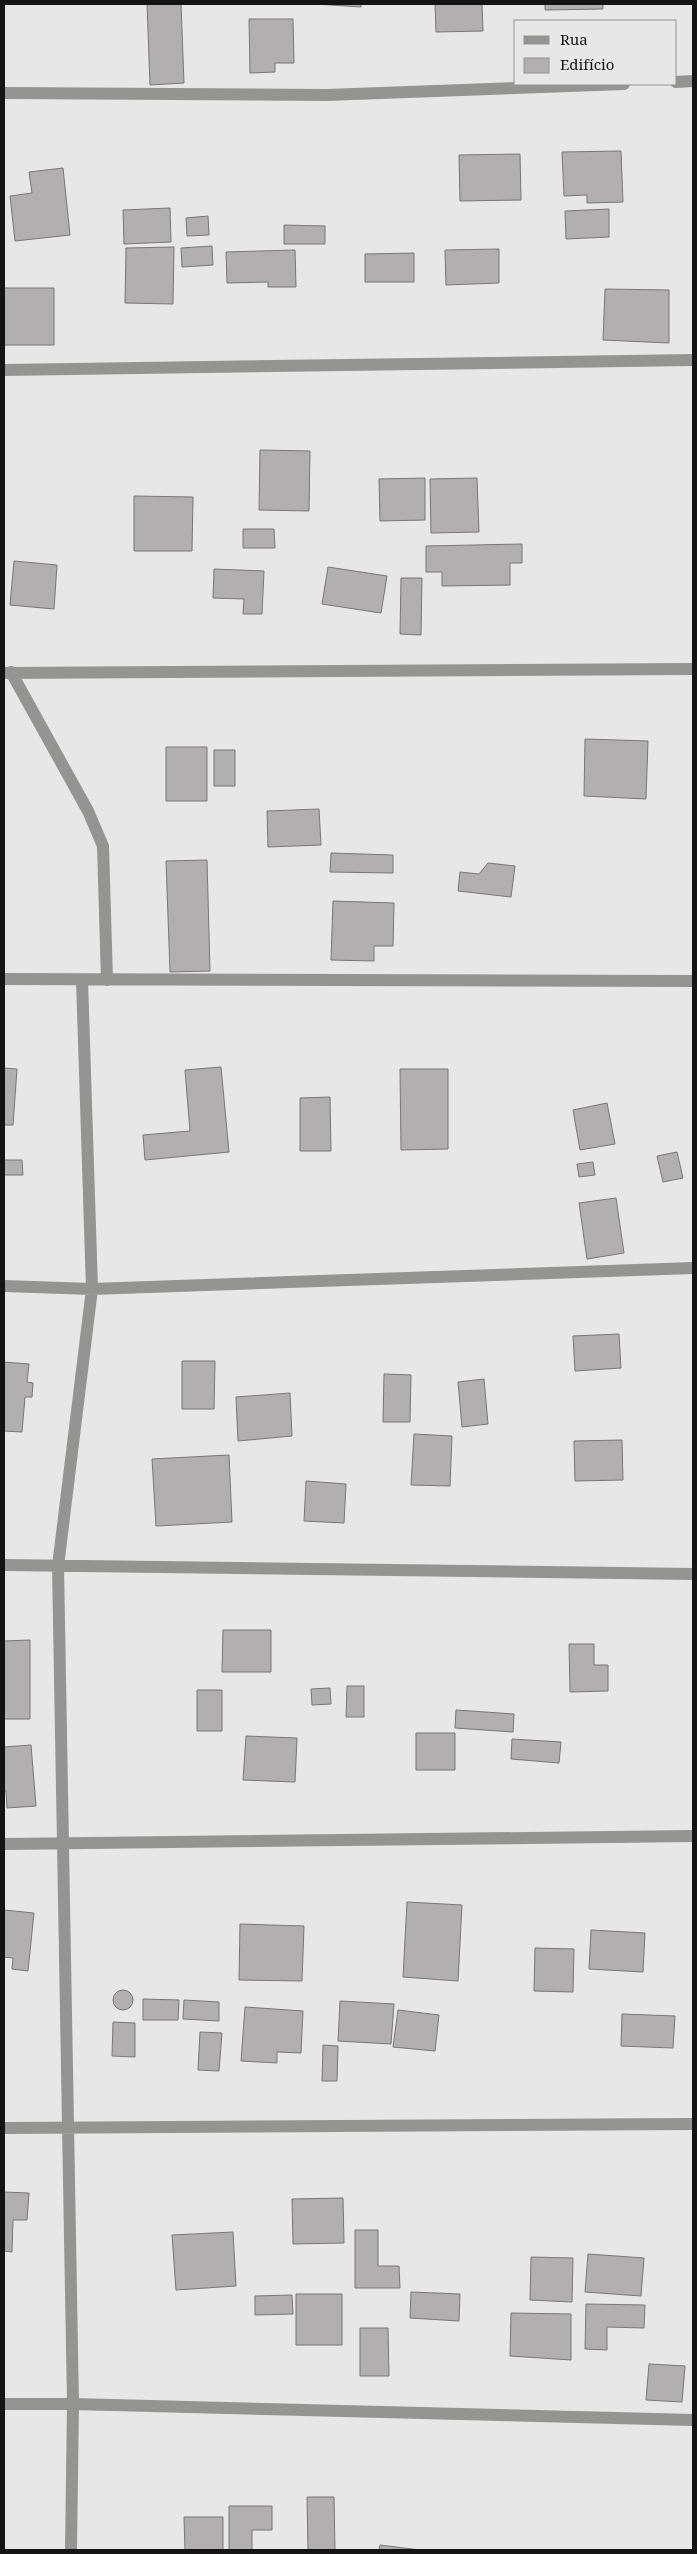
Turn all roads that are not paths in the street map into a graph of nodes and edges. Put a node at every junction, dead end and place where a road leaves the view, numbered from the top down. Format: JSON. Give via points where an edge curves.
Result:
{"nodes":[{"id":1,"x":693,"y":81,"type":"edge"},
{"id":2,"x":677,"y":82,"type":"edge"},
{"id":3,"x":597,"y":85,"type":"edge"},
{"id":4,"x":4,"y":93,"type":"edge"},
{"id":5,"x":693,"y":360,"type":"edge"},
{"id":6,"x":4,"y":370,"type":"edge"},
{"id":7,"x":693,"y":669,"type":"edge"},
{"id":8,"x":7,"y":672,"type":"edge"},
{"id":9,"x":4,"y":979,"type":"edge"},
{"id":10,"x":82,"y":980,"type":"junction"},
{"id":11,"x":107,"y":980,"type":"junction"},
{"id":12,"x":693,"y":981,"type":"edge"},
{"id":13,"x":693,"y":1268,"type":"edge"},
{"id":14,"x":4,"y":1286,"type":"edge"},
{"id":15,"x":92,"y":1289,"type":"junction"},
{"id":16,"x":4,"y":1565,"type":"edge"},
{"id":17,"x":58,"y":1566,"type":"junction"},
{"id":18,"x":693,"y":1574,"type":"edge"},
{"id":19,"x":693,"y":1836,"type":"edge"},
{"id":20,"x":4,"y":1844,"type":"edge"},
{"id":21,"x":63,"y":1844,"type":"junction"},
{"id":22,"x":693,"y":2124,"type":"edge"},
{"id":23,"x":4,"y":2128,"type":"edge"},
{"id":24,"x":68,"y":2128,"type":"junction"},
{"id":25,"x":4,"y":2404,"type":"edge"},
{"id":26,"x":73,"y":2404,"type":"junction"},
{"id":27,"x":693,"y":2420,"type":"edge"},
{"id":28,"x":71,"y":2550,"type":"edge"}],
"edges":[{"from":1,"to":2,"type":"street"},
{"from":3,"to":4,"type":"street","via":[[327,95]]},
{"from":5,"to":6,"type":"street"},
{"from":7,"to":8,"type":"street"},
{"from":8,"to":11,"type":"street","via":[[88,812],[103,846]]},
{"from":9,"to":10,"type":"street"},
{"from":10,"to":11,"type":"street"},
{"from":10,"to":15,"type":"street"},
{"from":11,"to":12,"type":"street"},
{"from":13,"to":15,"type":"street"},
{"from":14,"to":15,"type":"street"},
{"from":15,"to":17,"type":"street"},
{"from":16,"to":17,"type":"street"},
{"from":17,"to":18,"type":"street"},
{"from":17,"to":21,"type":"street"},
{"from":19,"to":21,"type":"street"},
{"from":20,"to":21,"type":"street"},
{"from":21,"to":24,"type":"street"},
{"from":22,"to":24,"type":"street"},
{"from":23,"to":24,"type":"street"},
{"from":24,"to":26,"type":"street"},
{"from":25,"to":26,"type":"street"},
{"from":26,"to":27,"type":"street"},
{"from":26,"to":28,"type":"street"}]}
